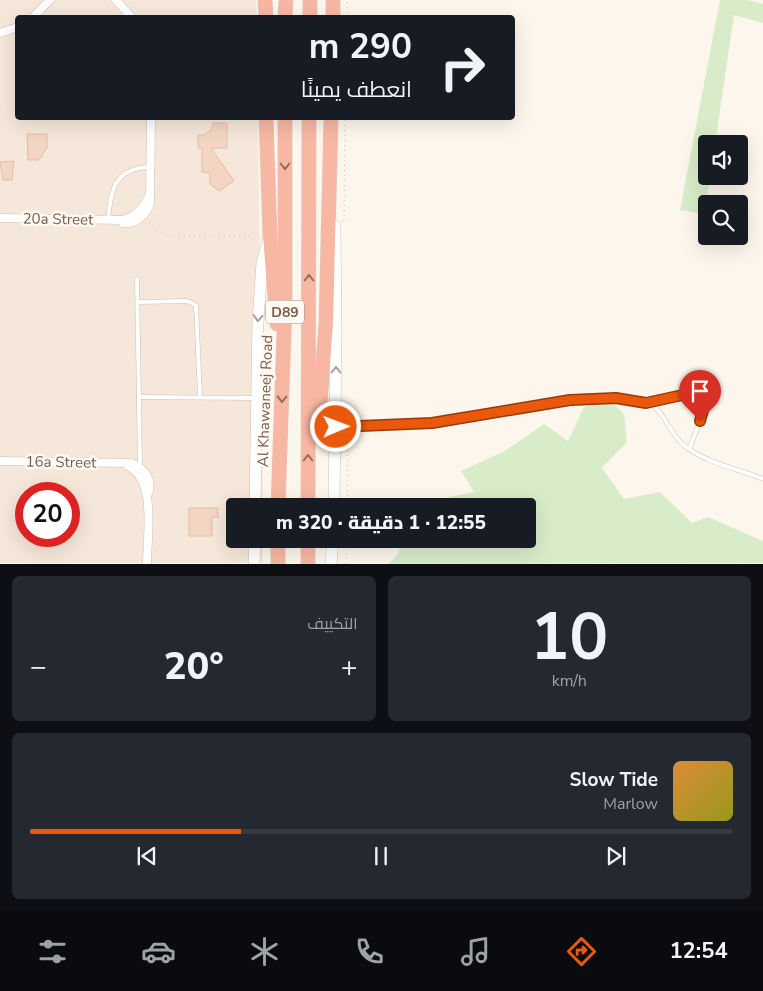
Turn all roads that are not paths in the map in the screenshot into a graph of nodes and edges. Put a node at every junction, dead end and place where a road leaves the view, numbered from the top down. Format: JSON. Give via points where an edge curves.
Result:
{"nodes":[{"id":1,"x":50,"y":0,"type":"edge"},
{"id":2,"x":116,"y":0,"type":"edge"},
{"id":3,"x":265,"y":0,"type":"edge"},
{"id":4,"x":286,"y":0,"type":"edge"},
{"id":5,"x":310,"y":0,"type":"edge"},
{"id":6,"x":334,"y":0,"type":"edge"},
{"id":7,"x":35,"y":15,"type":"edge"},
{"id":8,"x":129,"y":15,"type":"edge"},
{"id":9,"x":266,"y":15,"type":"edge"},
{"id":10,"x":286,"y":15,"type":"edge"},
{"id":11,"x":310,"y":15,"type":"edge"},
{"id":12,"x":333,"y":15,"type":"edge"},
{"id":13,"x":15,"y":28,"type":"edge"},
{"id":14,"x":0,"y":33,"type":"edge"},
{"id":15,"x":151,"y":120,"type":"edge"},
{"id":16,"x":266,"y":120,"type":"edge"},
{"id":17,"x":285,"y":120,"type":"edge"},
{"id":18,"x":309,"y":120,"type":"edge"},
{"id":19,"x":331,"y":120,"type":"edge"},
{"id":20,"x":150,"y":166,"type":"junction"},
{"id":21,"x":330,"y":185,"type":"junction"},
{"id":22,"x":0,"y":218,"type":"edge"},
{"id":23,"x":112,"y":220,"type":"junction"},
{"id":24,"x":270,"y":235,"type":"junction"},
{"id":25,"x":138,"y":279,"type":"dead end"},
{"id":26,"x":138,"y":302,"type":"junction"},
{"id":27,"x":283,"y":365,"type":"junction"},
{"id":28,"x":139,"y":397,"type":"junction"},
{"id":29,"x":200,"y":397,"type":"junction"},
{"id":30,"x":256,"y":398,"type":"junction"},
{"id":31,"x":646,"y":403,"type":"junction"},
{"id":32,"x":336,"y":427,"type":"junction"},
{"id":33,"x":308,"y":437,"type":"junction"},
{"id":34,"x":689,"y":449,"type":"junction"},
{"id":35,"x":0,"y":461,"type":"edge"},
{"id":36,"x":142,"y":471,"type":"junction"},
{"id":37,"x":763,"y":479,"type":"edge"},
{"id":38,"x":255,"y":498,"type":"edge"},
{"id":39,"x":278,"y":498,"type":"edge"},
{"id":40,"x":308,"y":498,"type":"edge"},
{"id":41,"x":334,"y":498,"type":"edge"},
{"id":42,"x":255,"y":548,"type":"edge"},
{"id":43,"x":278,"y":548,"type":"edge"},
{"id":44,"x":308,"y":548,"type":"edge"},
{"id":45,"x":332,"y":548,"type":"edge"},
{"id":46,"x":147,"y":564,"type":"edge"},
{"id":47,"x":254,"y":564,"type":"edge"},
{"id":48,"x":278,"y":564,"type":"edge"},
{"id":49,"x":308,"y":564,"type":"edge"},
{"id":50,"x":331,"y":564,"type":"edge"}],
"edges":[{"from":1,"to":7,"type":"street"},
{"from":2,"to":8,"type":"street"},
{"from":3,"to":9,"type":"highway"},
{"from":4,"to":10,"type":"highway"},
{"from":5,"to":11,"type":"highway"},
{"from":6,"to":12,"type":"highway"},
{"from":13,"to":14,"type":"street"},
{"from":15,"to":20,"type":"street"},
{"from":16,"to":24,"type":"highway"},
{"from":17,"to":27,"type":"highway","name":"Al Khawaneej Road","number":"D89","one_way":true},
{"from":33,"to":18,"type":"highway","number":"D89","one_way":true},
{"from":19,"to":21,"type":"highway"},
{"from":20,"to":23,"type":"lane","via":[[131,170],[114,185]]},
{"from":20,"to":23,"type":"street","name":"20a Street","via":[[149,208],[140,215]]},
{"from":32,"to":21,"type":"street","one_way":true,"via":[[334,216]]},
{"from":21,"to":33,"type":"highway","via":[[320,402],[318,417]]},
{"from":22,"to":23,"type":"street","name":"20a Street"},
{"from":24,"to":27,"type":"highway"},
{"from":24,"to":30,"type":"street","one_way":true,"via":[[262,264]]},
{"from":25,"to":26,"type":"lane"},
{"from":26,"to":28,"type":"lane"},
{"from":26,"to":29,"type":"lane","via":[[187,300],[196,305]]},
{"from":27,"to":39,"type":"highway","name":"Al Khawaneej Road","number":"D89","one_way":true},
{"from":28,"to":29,"type":"lane"},
{"from":28,"to":36,"type":"lane"},
{"from":29,"to":30,"type":"lane"},
{"from":30,"to":38,"type":"street"},
{"from":31,"to":32,"type":"lane","via":[[586,398],[432,423]]},
{"from":31,"to":34,"type":"lane","via":[[659,411],[671,433]]},
{"from":31,"to":34,"type":"lane","via":[[693,392],[703,395],[706,407]]},
{"from":32,"to":41,"type":"street"},
{"from":40,"to":33,"type":"highway","number":"D89","one_way":true},
{"from":34,"to":37,"type":"lane"},
{"from":35,"to":36,"type":"street","name":"16a Street","via":[[123,464]]},
{"from":36,"to":46,"type":"street","via":[[147,496]]},
{"from":42,"to":47,"type":"street"},
{"from":43,"to":48,"type":"highway"},
{"from":44,"to":49,"type":"highway"},
{"from":45,"to":50,"type":"street"}]}
